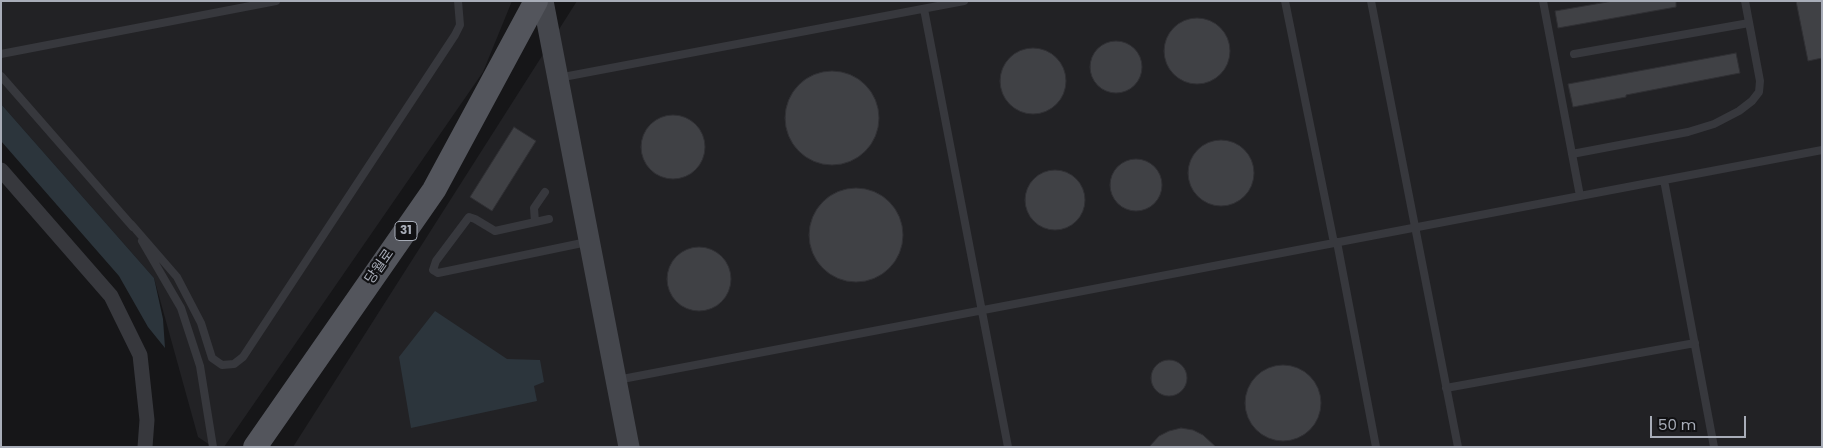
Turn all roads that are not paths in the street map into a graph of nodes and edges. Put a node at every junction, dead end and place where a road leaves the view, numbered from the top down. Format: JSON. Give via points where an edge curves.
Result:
{"nodes":[{"id":1,"x":276,"y":1,"type":"edge"},
{"id":2,"x":458,"y":1,"type":"edge"},
{"id":3,"x":536,"y":1,"type":"edge"},
{"id":4,"x":543,"y":1,"type":"edge"},
{"id":5,"x":964,"y":1,"type":"edge"},
{"id":6,"x":1285,"y":1,"type":"edge"},
{"id":7,"x":1371,"y":1,"type":"edge"},
{"id":8,"x":1543,"y":1,"type":"edge"},
{"id":9,"x":1745,"y":1,"type":"edge"},
{"id":10,"x":924,"y":9,"type":"junction"},
{"id":11,"x":1749,"y":23,"type":"junction"},
{"id":12,"x":1,"y":54,"type":"edge"},
{"id":13,"x":1574,"y":54,"type":"dead end"},
{"id":14,"x":1,"y":76,"type":"edge"},
{"id":15,"x":557,"y":78,"type":"junction"},
{"id":16,"x":1822,"y":150,"type":"edge"},
{"id":17,"x":1572,"y":154,"type":"junction"},
{"id":18,"x":1,"y":170,"type":"edge"},
{"id":19,"x":1664,"y":180,"type":"junction"},
{"id":20,"x":545,"y":192,"type":"dead end"},
{"id":21,"x":1580,"y":196,"type":"junction"},
{"id":22,"x":549,"y":219,"type":"dead end"},
{"id":23,"x":535,"y":222,"type":"junction"},
{"id":24,"x":132,"y":224,"type":"junction"},
{"id":25,"x":1415,"y":227,"type":"junction"},
{"id":26,"x":589,"y":242,"type":"junction"},
{"id":27,"x":1335,"y":243,"type":"junction"},
{"id":28,"x":981,"y":309,"type":"junction"},
{"id":29,"x":1695,"y":343,"type":"junction"},
{"id":30,"x":617,"y":380,"type":"junction"},
{"id":31,"x":1446,"y":388,"type":"junction"},
{"id":32,"x":262,"y":441,"type":"edge"},
{"id":33,"x":145,"y":447,"type":"edge"},
{"id":34,"x":213,"y":447,"type":"edge"},
{"id":35,"x":629,"y":447,"type":"edge"},
{"id":36,"x":1008,"y":447,"type":"edge"},
{"id":37,"x":1376,"y":447,"type":"edge"},
{"id":38,"x":1458,"y":447,"type":"edge"},
{"id":39,"x":1714,"y":447,"type":"edge"}],
"edges":[{"from":1,"to":12,"type":"lane"},
{"from":2,"to":24,"type":"lane","via":[[460,26],[455,36],[243,357],[234,364],[222,366],[212,358],[201,323],[177,277]]},
{"from":3,"to":32,"type":"main road","name":"당월로","number":"31","via":[[434,190]]},
{"from":4,"to":15,"type":"main road"},
{"from":5,"to":10,"type":"lane"},
{"from":6,"to":27,"type":"lane"},
{"from":7,"to":25,"type":"lane"},
{"from":8,"to":17,"type":"lane"},
{"from":9,"to":11,"type":"lane"},
{"from":10,"to":15,"type":"lane"},
{"from":10,"to":28,"type":"lane"},
{"from":11,"to":13,"type":"lane"},
{"from":11,"to":17,"type":"lane","via":[[1760,81],[1759,92],[1752,101],[1714,124],[1688,132]]},
{"from":14,"to":24,"type":"lane"},
{"from":15,"to":26,"type":"main road"},
{"from":16,"to":19,"type":"lane"},
{"from":17,"to":21,"type":"lane"},
{"from":18,"to":33,"type":"street","via":[[111,296],[140,355],[147,420]]},
{"from":19,"to":21,"type":"lane"},
{"from":19,"to":29,"type":"lane"},
{"from":20,"to":23,"type":"lane","via":[[534,208]]},
{"from":21,"to":25,"type":"lane"},
{"from":22,"to":23,"type":"lane"},
{"from":23,"to":26,"type":"lane","via":[[495,231],[469,217],[436,260],[433,270],[438,273]]},
{"from":24,"to":34,"type":"lane","via":[[181,308],[200,366]]},
{"from":25,"to":27,"type":"lane"},
{"from":25,"to":31,"type":"lane"},
{"from":26,"to":30,"type":"main road"},
{"from":27,"to":28,"type":"lane"},
{"from":27,"to":37,"type":"lane"},
{"from":28,"to":30,"type":"lane"},
{"from":28,"to":36,"type":"lane"},
{"from":29,"to":31,"type":"lane"},
{"from":29,"to":39,"type":"lane"},
{"from":30,"to":35,"type":"main road"},
{"from":31,"to":38,"type":"lane"}]}
